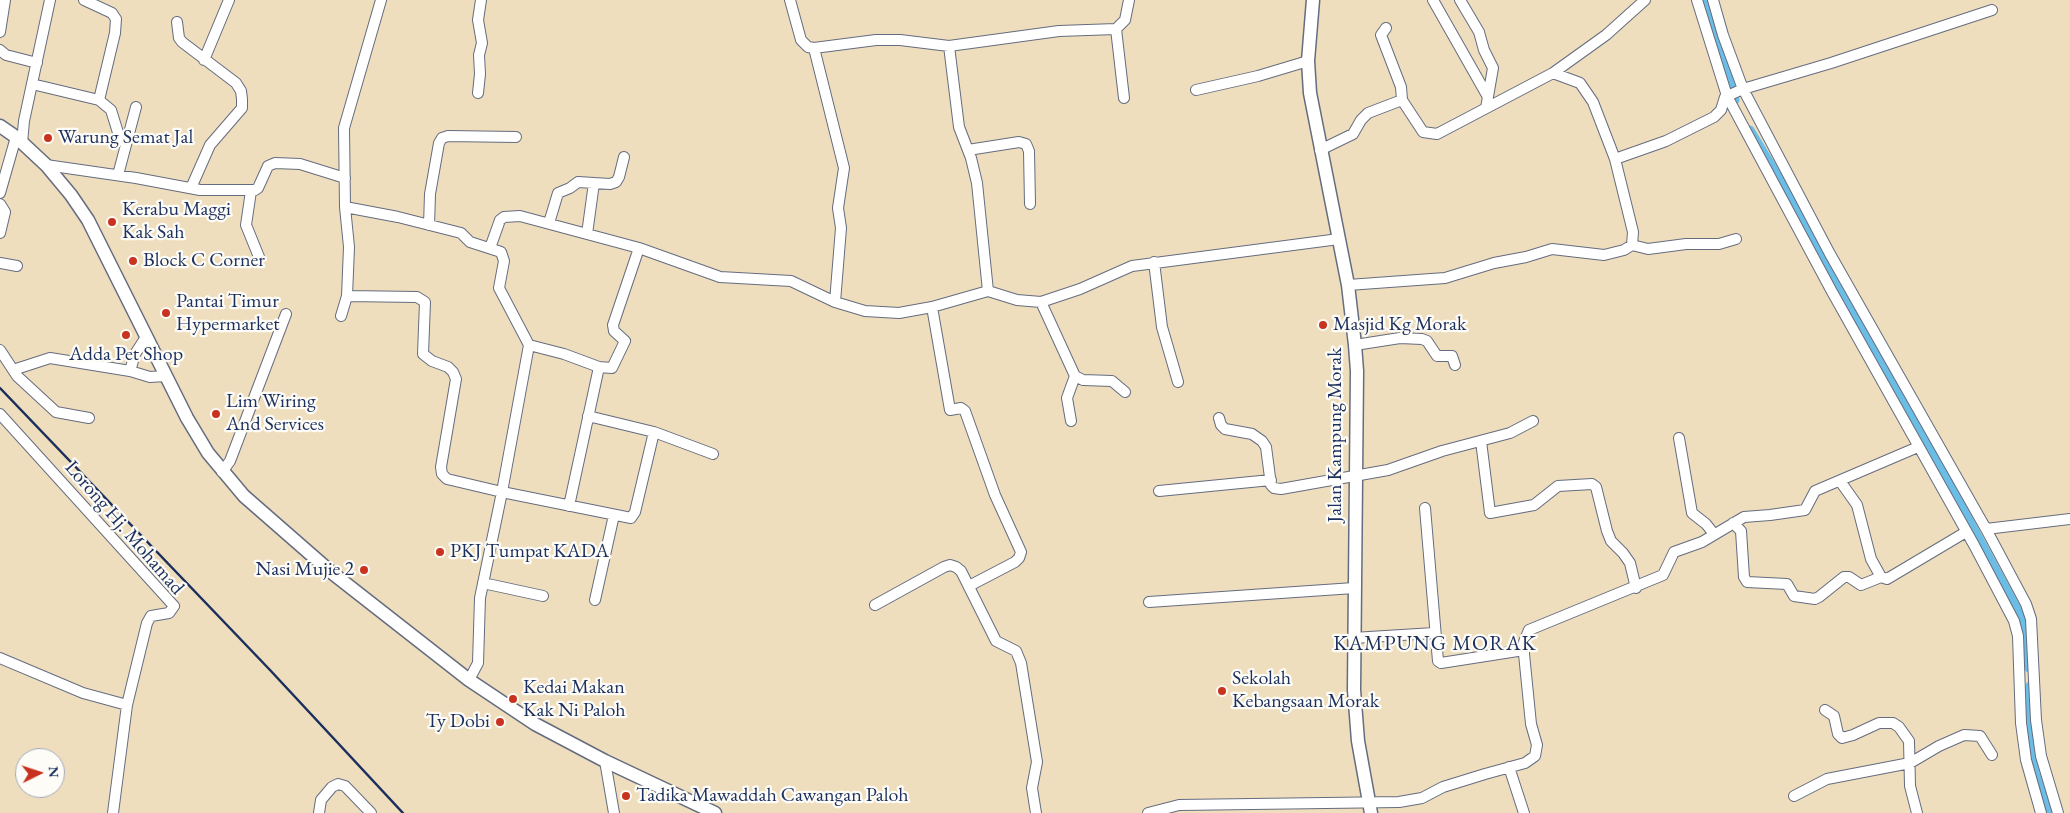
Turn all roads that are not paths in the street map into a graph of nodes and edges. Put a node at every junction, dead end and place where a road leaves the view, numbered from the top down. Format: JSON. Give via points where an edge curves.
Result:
{"nodes":[{"id":1,"x":5,"y":0,"type":"edge"},
{"id":2,"x":50,"y":0,"type":"edge"},
{"id":3,"x":84,"y":0,"type":"edge"},
{"id":4,"x":229,"y":0,"type":"edge"},
{"id":5,"x":381,"y":0,"type":"edge"},
{"id":6,"x":481,"y":0,"type":"edge"},
{"id":7,"x":790,"y":0,"type":"edge"},
{"id":8,"x":1129,"y":0,"type":"edge"},
{"id":9,"x":1313,"y":0,"type":"edge"},
{"id":10,"x":1433,"y":0,"type":"edge"},
{"id":11,"x":1460,"y":0,"type":"edge"},
{"id":12,"x":1645,"y":0,"type":"edge"},
{"id":13,"x":1697,"y":0,"type":"edge"},
{"id":14,"x":1713,"y":0,"type":"edge"},
{"id":15,"x":1992,"y":10,"type":"dead end"},
{"id":16,"x":177,"y":22,"type":"dead end"},
{"id":17,"x":1386,"y":28,"type":"dead end"},
{"id":18,"x":1116,"y":29,"type":"junction"},
{"id":19,"x":0,"y":32,"type":"edge"},
{"id":20,"x":949,"y":46,"type":"junction"},
{"id":21,"x":814,"y":48,"type":"junction"},
{"id":22,"x":0,"y":50,"type":"edge"},
{"id":23,"x":204,"y":60,"type":"junction"},
{"id":24,"x":1308,"y":61,"type":"junction"},
{"id":25,"x":37,"y":62,"type":"junction"},
{"id":26,"x":1554,"y":73,"type":"junction"},
{"id":27,"x":32,"y":84,"type":"junction"},
{"id":28,"x":1196,"y":90,"type":"dead end"},
{"id":29,"x":1735,"y":92,"type":"junction"},
{"id":30,"x":478,"y":93,"type":"dead end"},
{"id":31,"x":1488,"y":97,"type":"junction"},
{"id":32,"x":1124,"y":98,"type":"dead end"},
{"id":33,"x":99,"y":100,"type":"junction"},
{"id":34,"x":1402,"y":100,"type":"junction"},
{"id":35,"x":136,"y":106,"type":"dead end"},
{"id":36,"x":1486,"y":108,"type":"junction"},
{"id":37,"x":0,"y":126,"type":"edge"},
{"id":38,"x":516,"y":137,"type":"dead end"},
{"id":39,"x":19,"y":140,"type":"junction"},
{"id":40,"x":126,"y":144,"type":"junction"},
{"id":41,"x":968,"y":150,"type":"junction"},
{"id":42,"x":1320,"y":150,"type":"junction"},
{"id":43,"x":624,"y":157,"type":"dead end"},
{"id":44,"x":1615,"y":159,"type":"junction"},
{"id":45,"x":46,"y":165,"type":"junction"},
{"id":46,"x":118,"y":176,"type":"junction"},
{"id":47,"x":346,"y":178,"type":"junction"},
{"id":48,"x":594,"y":183,"type":"junction"},
{"id":49,"x":191,"y":188,"type":"junction"},
{"id":50,"x":251,"y":191,"type":"junction"},
{"id":51,"x":0,"y":193,"type":"edge"},
{"id":52,"x":0,"y":204,"type":"edge"},
{"id":53,"x":1030,"y":204,"type":"dead end"},
{"id":54,"x":345,"y":206,"type":"junction"},
{"id":55,"x":549,"y":223,"type":"junction"},
{"id":56,"x":428,"y":225,"type":"junction"},
{"id":57,"x":0,"y":234,"type":"edge"},
{"id":58,"x":587,"y":234,"type":"junction"},
{"id":59,"x":1339,"y":239,"type":"junction"},
{"id":60,"x":1736,"y":239,"type":"dead end"},
{"id":61,"x":1632,"y":245,"type":"junction"},
{"id":62,"x":490,"y":248,"type":"junction"},
{"id":63,"x":639,"y":248,"type":"junction"},
{"id":64,"x":260,"y":257,"type":"dead end"},
{"id":65,"x":1154,"y":262,"type":"junction"},
{"id":66,"x":0,"y":263,"type":"edge"},
{"id":67,"x":17,"y":266,"type":"dead end"},
{"id":68,"x":1348,"y":285,"type":"junction"},
{"id":69,"x":988,"y":291,"type":"junction"},
{"id":70,"x":347,"y":296,"type":"junction"},
{"id":71,"x":835,"y":302,"type":"junction"},
{"id":72,"x":1041,"y":302,"type":"junction"},
{"id":73,"x":932,"y":307,"type":"junction"},
{"id":74,"x":286,"y":314,"type":"dead end"},
{"id":75,"x":341,"y":316,"type":"dead end"},
{"id":76,"x":146,"y":337,"type":"junction"},
{"id":77,"x":529,"y":345,"type":"junction"},
{"id":78,"x":1355,"y":345,"type":"junction"},
{"id":79,"x":0,"y":350,"type":"edge"},
{"id":80,"x":1455,"y":365,"type":"dead end"},
{"id":81,"x":599,"y":367,"type":"junction"},
{"id":82,"x":13,"y":370,"type":"junction"},
{"id":83,"x":130,"y":371,"type":"junction"},
{"id":84,"x":166,"y":376,"type":"junction"},
{"id":85,"x":1075,"y":376,"type":"junction"},
{"id":86,"x":1178,"y":382,"type":"dead end"},
{"id":87,"x":1125,"y":392,"type":"dead end"},
{"id":88,"x":0,"y":414,"type":"edge"},
{"id":89,"x":588,"y":416,"type":"junction"},
{"id":90,"x":89,"y":418,"type":"dead end"},
{"id":91,"x":1220,"y":418,"type":"dead end"},
{"id":92,"x":1071,"y":420,"type":"dead end"},
{"id":93,"x":1533,"y":421,"type":"dead end"},
{"id":94,"x":654,"y":432,"type":"junction"},
{"id":95,"x":1679,"y":438,"type":"dead end"},
{"id":96,"x":1481,"y":441,"type":"junction"},
{"id":97,"x":1918,"y":447,"type":"junction"},
{"id":98,"x":713,"y":454,"type":"dead end"},
{"id":99,"x":222,"y":472,"type":"junction"},
{"id":100,"x":1355,"y":476,"type":"junction"},
{"id":101,"x":1271,"y":480,"type":"junction"},
{"id":102,"x":1840,"y":481,"type":"junction"},
{"id":103,"x":502,"y":492,"type":"junction"},
{"id":104,"x":1159,"y":492,"type":"dead end"},
{"id":105,"x":569,"y":506,"type":"junction"},
{"id":106,"x":1425,"y":508,"type":"dead end"},
{"id":107,"x":614,"y":515,"type":"junction"},
{"id":108,"x":2070,"y":519,"type":"edge"},
{"id":109,"x":1733,"y":523,"type":"junction"},
{"id":110,"x":1986,"y":529,"type":"junction"},
{"id":111,"x":1966,"y":532,"type":"junction"},
{"id":112,"x":1714,"y":534,"type":"junction"},
{"id":113,"x":1880,"y":577,"type":"junction"},
{"id":114,"x":483,"y":583,"type":"junction"},
{"id":115,"x":970,"y":586,"type":"junction"},
{"id":116,"x":1354,"y":588,"type":"junction"},
{"id":117,"x":1636,"y":588,"type":"junction"},
{"id":118,"x":543,"y":596,"type":"dead end"},
{"id":119,"x":595,"y":600,"type":"dead end"},
{"id":120,"x":1149,"y":602,"type":"dead end"},
{"id":121,"x":875,"y":605,"type":"dead end"},
{"id":122,"x":1434,"y":633,"type":"junction"},
{"id":123,"x":1353,"y":638,"type":"junction"},
{"id":124,"x":1524,"y":650,"type":"junction"},
{"id":125,"x":0,"y":658,"type":"edge"},
{"id":126,"x":469,"y":680,"type":"junction"},
{"id":127,"x":127,"y":705,"type":"junction"},
{"id":128,"x":1825,"y":710,"type":"dead end"},
{"id":129,"x":1992,"y":755,"type":"dead end"},
{"id":130,"x":605,"y":761,"type":"junction"},
{"id":131,"x":1910,"y":763,"type":"junction"},
{"id":132,"x":1509,"y":767,"type":"junction"},
{"id":133,"x":1794,"y":796,"type":"dead end"},
{"id":134,"x":1370,"y":808,"type":"edge"},
{"id":135,"x":113,"y":813,"type":"edge"},
{"id":136,"x":319,"y":813,"type":"edge"},
{"id":137,"x":371,"y":813,"type":"edge"},
{"id":138,"x":614,"y":813,"type":"edge"},
{"id":139,"x":715,"y":813,"type":"edge"},
{"id":140,"x":1036,"y":813,"type":"edge"},
{"id":141,"x":1148,"y":813,"type":"edge"},
{"id":142,"x":1524,"y":813,"type":"edge"},
{"id":143,"x":1917,"y":813,"type":"edge"},
{"id":144,"x":2042,"y":813,"type":"edge"},
{"id":145,"x":2058,"y":813,"type":"edge"}],
"edges":[{"from":1,"to":19,"type":"street"},
{"from":2,"to":25,"type":"street"},
{"from":3,"to":33,"type":"street","via":[[112,13],[116,19]]},
{"from":4,"to":23,"type":"street"},
{"from":5,"to":47,"type":"street","via":[[344,128]]},
{"from":6,"to":30,"type":"street"},
{"from":7,"to":21,"type":"street","via":[[801,40],[808,48]]},
{"from":8,"to":18,"type":"street","via":[[1125,20]]},
{"from":9,"to":24,"type":"main road","name":"Jalan Kampung Morak"},
{"from":10,"to":31,"type":"street"},
{"from":11,"to":31,"type":"street","via":[[1479,32],[1493,68]]},
{"from":12,"to":26,"type":"street","via":[[1606,35]]},
{"from":13,"to":29,"type":"street"},
{"from":14,"to":29,"type":"street"},
{"from":15,"to":29,"type":"street"},
{"from":16,"to":23,"type":"street","via":[[179,38]]},
{"from":17,"to":34,"type":"street","via":[[1382,35],[1401,87]]},
{"from":18,"to":20,"type":"street","via":[[1059,30]]},
{"from":18,"to":32,"type":"street"},
{"from":20,"to":21,"type":"street","via":[[876,40]]},
{"from":20,"to":41,"type":"street","via":[[958,127]]},
{"from":21,"to":71,"type":"street","via":[[844,168],[838,208],[841,228]]},
{"from":22,"to":25,"type":"street","via":[[6,55]]},
{"from":23,"to":49,"type":"street","via":[[236,83],[241,92],[242,108],[210,145]]},
{"from":24,"to":28,"type":"street"},
{"from":24,"to":42,"type":"main road","name":"Jalan Kampung Morak"},
{"from":25,"to":27,"type":"street"},
{"from":26,"to":36,"type":"street"},
{"from":26,"to":44,"type":"street","via":[[1580,83],[1587,92]]},
{"from":27,"to":33,"type":"street"},
{"from":27,"to":39,"type":"street"},
{"from":29,"to":44,"type":"street","via":[[1714,117],[1666,141]]},
{"from":29,"to":97,"type":"street","via":[[1831,290]]},
{"from":29,"to":110,"type":"street"},
{"from":31,"to":36,"type":"street"},
{"from":33,"to":40,"type":"street","via":[[110,110],[120,139]]},
{"from":34,"to":36,"type":"street","via":[[1423,132],[1432,134]]},
{"from":34,"to":42,"type":"street","via":[[1368,113],[1353,134]]},
{"from":35,"to":40,"type":"street"},
{"from":37,"to":39,"type":"main road"},
{"from":38,"to":56,"type":"street","via":[[442,138],[430,194]]},
{"from":39,"to":45,"type":"main road"},
{"from":39,"to":51,"type":"street"},
{"from":40,"to":46,"type":"street"},
{"from":41,"to":53,"type":"street","via":[[1019,142],[1026,144],[1029,150]]},
{"from":41,"to":69,"type":"street","via":[[977,182]]},
{"from":42,"to":59,"type":"main road","name":"Jalan Kampung Morak"},
{"from":43,"to":48,"type":"street","via":[[616,182]]},
{"from":44,"to":61,"type":"street","via":[[1633,232]]},
{"from":45,"to":46,"type":"street"},
{"from":45,"to":76,"type":"main road","via":[[88,220]]},
{"from":46,"to":49,"type":"street"},
{"from":47,"to":50,"type":"street","via":[[300,164],[271,164],[258,188]]},
{"from":47,"to":54,"type":"street"},
{"from":48,"to":55,"type":"street","via":[[578,182],[558,193]]},
{"from":48,"to":58,"type":"street"},
{"from":49,"to":50,"type":"street"},
{"from":50,"to":64,"type":"street","via":[[247,228]]},
{"from":52,"to":57,"type":"street","via":[[5,212]]},
{"from":54,"to":56,"type":"street"},
{"from":54,"to":70,"type":"street","via":[[349,247]]},
{"from":55,"to":58,"type":"street"},
{"from":55,"to":62,"type":"street","via":[[520,216],[504,217],[498,223]]},
{"from":56,"to":62,"type":"street","via":[[462,234],[470,242]]},
{"from":58,"to":63,"type":"street"},
{"from":59,"to":65,"type":"street"},
{"from":59,"to":68,"type":"main road","name":"Jalan Kampung Morak"},
{"from":60,"to":61,"type":"street","via":[[1719,244],[1648,249]]},
{"from":61,"to":68,"type":"street","via":[[1604,255],[1552,249],[1446,278]]},
{"from":62,"to":77,"type":"street","via":[[503,254],[499,288]]},
{"from":63,"to":71,"type":"street","via":[[720,277],[790,281]]},
{"from":63,"to":81,"type":"street","via":[[613,325],[625,344],[612,368]]},
{"from":65,"to":72,"type":"street","via":[[1126,268]]},
{"from":65,"to":86,"type":"street","via":[[1162,327]]},
{"from":66,"to":67,"type":"street"},
{"from":68,"to":78,"type":"main road","name":"Jalan Kampung Morak"},
{"from":69,"to":72,"type":"street","via":[[1017,300]]},
{"from":69,"to":73,"type":"street"},
{"from":70,"to":75,"type":"street"},
{"from":70,"to":103,"type":"street","via":[[423,299],[426,307],[423,354],[448,367],[456,379],[442,474],[451,480]]},
{"from":71,"to":73,"type":"street","via":[[865,311],[899,313]]},
{"from":72,"to":85,"type":"street"},
{"from":73,"to":115,"type":"street","via":[[950,410],[961,408],[965,411],[995,495],[1021,552],[1015,562]]},
{"from":74,"to":99,"type":"street","via":[[230,461]]},
{"from":76,"to":83,"type":"street"},
{"from":76,"to":84,"type":"main road"},
{"from":77,"to":81,"type":"street"},
{"from":77,"to":103,"type":"street"},
{"from":78,"to":80,"type":"street","via":[[1400,338],[1422,339],[1437,356],[1452,356]]},
{"from":78,"to":100,"type":"main road","name":"Jalan Kampung Morak"},
{"from":79,"to":82,"type":"street"},
{"from":81,"to":89,"type":"street"},
{"from":82,"to":83,"type":"street","via":[[50,358]]},
{"from":82,"to":90,"type":"street","via":[[56,412]]},
{"from":83,"to":84,"type":"street","via":[[140,376]]},
{"from":84,"to":99,"type":"main road","via":[[195,432]]},
{"from":85,"to":87,"type":"street","via":[[1083,380],[1112,381]]},
{"from":85,"to":92,"type":"street","via":[[1067,398]]},
{"from":88,"to":127,"type":"street","name":"Lorong Hj. Mohamad","via":[[174,606],[169,613],[147,620]]},
{"from":89,"to":94,"type":"street"},
{"from":89,"to":105,"type":"street"},
{"from":91,"to":101,"type":"street","via":[[1220,425],[1225,429],[1252,434],[1266,447]]},
{"from":93,"to":96,"type":"street","via":[[1510,433]]},
{"from":94,"to":98,"type":"street"},
{"from":94,"to":107,"type":"street","via":[[634,516]]},
{"from":95,"to":112,"type":"street","via":[[1692,513]]},
{"from":96,"to":100,"type":"street","via":[[1442,450],[1388,470]]},
{"from":96,"to":117,"type":"street","via":[[1490,513],[1534,505],[1558,486],[1592,484],[1596,487],[1606,531],[1630,563]]},
{"from":97,"to":102,"type":"street"},
{"from":97,"to":111,"type":"street"},
{"from":99,"to":126,"type":"main road","via":[[261,512],[331,572]]},
{"from":100,"to":101,"type":"street","via":[[1281,489],[1274,488]]},
{"from":100,"to":116,"type":"main road","name":"Jalan Kampung Morak"},
{"from":101,"to":104,"type":"street"},
{"from":102,"to":109,"type":"street","via":[[1813,492],[1805,510],[1745,516]]},
{"from":102,"to":113,"type":"street","via":[[1857,505],[1871,559]]},
{"from":103,"to":105,"type":"street"},
{"from":103,"to":114,"type":"street"},
{"from":105,"to":107,"type":"street"},
{"from":106,"to":122,"type":"street"},
{"from":107,"to":119,"type":"street"},
{"from":108,"to":110,"type":"street"},
{"from":109,"to":112,"type":"street"},
{"from":109,"to":113,"type":"street","via":[[1741,533],[1747,582],[1785,584],[1794,596],[1815,599],[1844,577],[1861,585]]},
{"from":110,"to":145,"type":"street","via":[[2032,619],[2036,720]]},
{"from":111,"to":113,"type":"street","via":[[1887,579]]},
{"from":111,"to":144,"type":"street","via":[[2016,627],[2026,760]]},
{"from":112,"to":117,"type":"street","via":[[1674,552],[1664,574]]},
{"from":114,"to":118,"type":"street"},
{"from":114,"to":126,"type":"street","via":[[478,663]]},
{"from":115,"to":121,"type":"street","via":[[956,567],[944,567]]},
{"from":115,"to":140,"type":"street","via":[[996,641],[1016,651],[1022,663],[1037,762],[1032,788]]},
{"from":116,"to":120,"type":"street"},
{"from":116,"to":123,"type":"main road","name":"Jalan Kampung Morak"},
{"from":117,"to":124,"type":"street","via":[[1534,627],[1526,635]]},
{"from":122,"to":123,"type":"street"},
{"from":122,"to":124,"type":"street","via":[[1439,663]]},
{"from":123,"to":134,"type":"main road","name":"Jalan Kampung Morak","via":[[1355,715]]},
{"from":124,"to":132,"type":"street","via":[[1531,724],[1537,745],[1531,760]]},
{"from":125,"to":127,"type":"street","via":[[83,693]]},
{"from":126,"to":130,"type":"main road","via":[[535,724]]},
{"from":127,"to":135,"type":"street","name":"Lorong Hj. Mohamad"},
{"from":128,"to":131,"type":"street","via":[[1834,716],[1842,738],[1879,723],[1894,723],[1909,741]]},
{"from":129,"to":131,"type":"street","via":[[1980,736],[1970,734],[1958,737]]},
{"from":130,"to":138,"type":"street"},
{"from":130,"to":139,"type":"main road"},
{"from":131,"to":133,"type":"street","via":[[1827,779]]},
{"from":131,"to":143,"type":"street","via":[[1910,786]]},
{"from":132,"to":134,"type":"street","via":[[1443,787],[1422,798]]},
{"from":132,"to":142,"type":"street"},
{"from":134,"to":141,"type":"street","via":[[1179,805]]},
{"from":136,"to":137,"type":"street","via":[[321,800],[338,784],[345,786]]}]}
